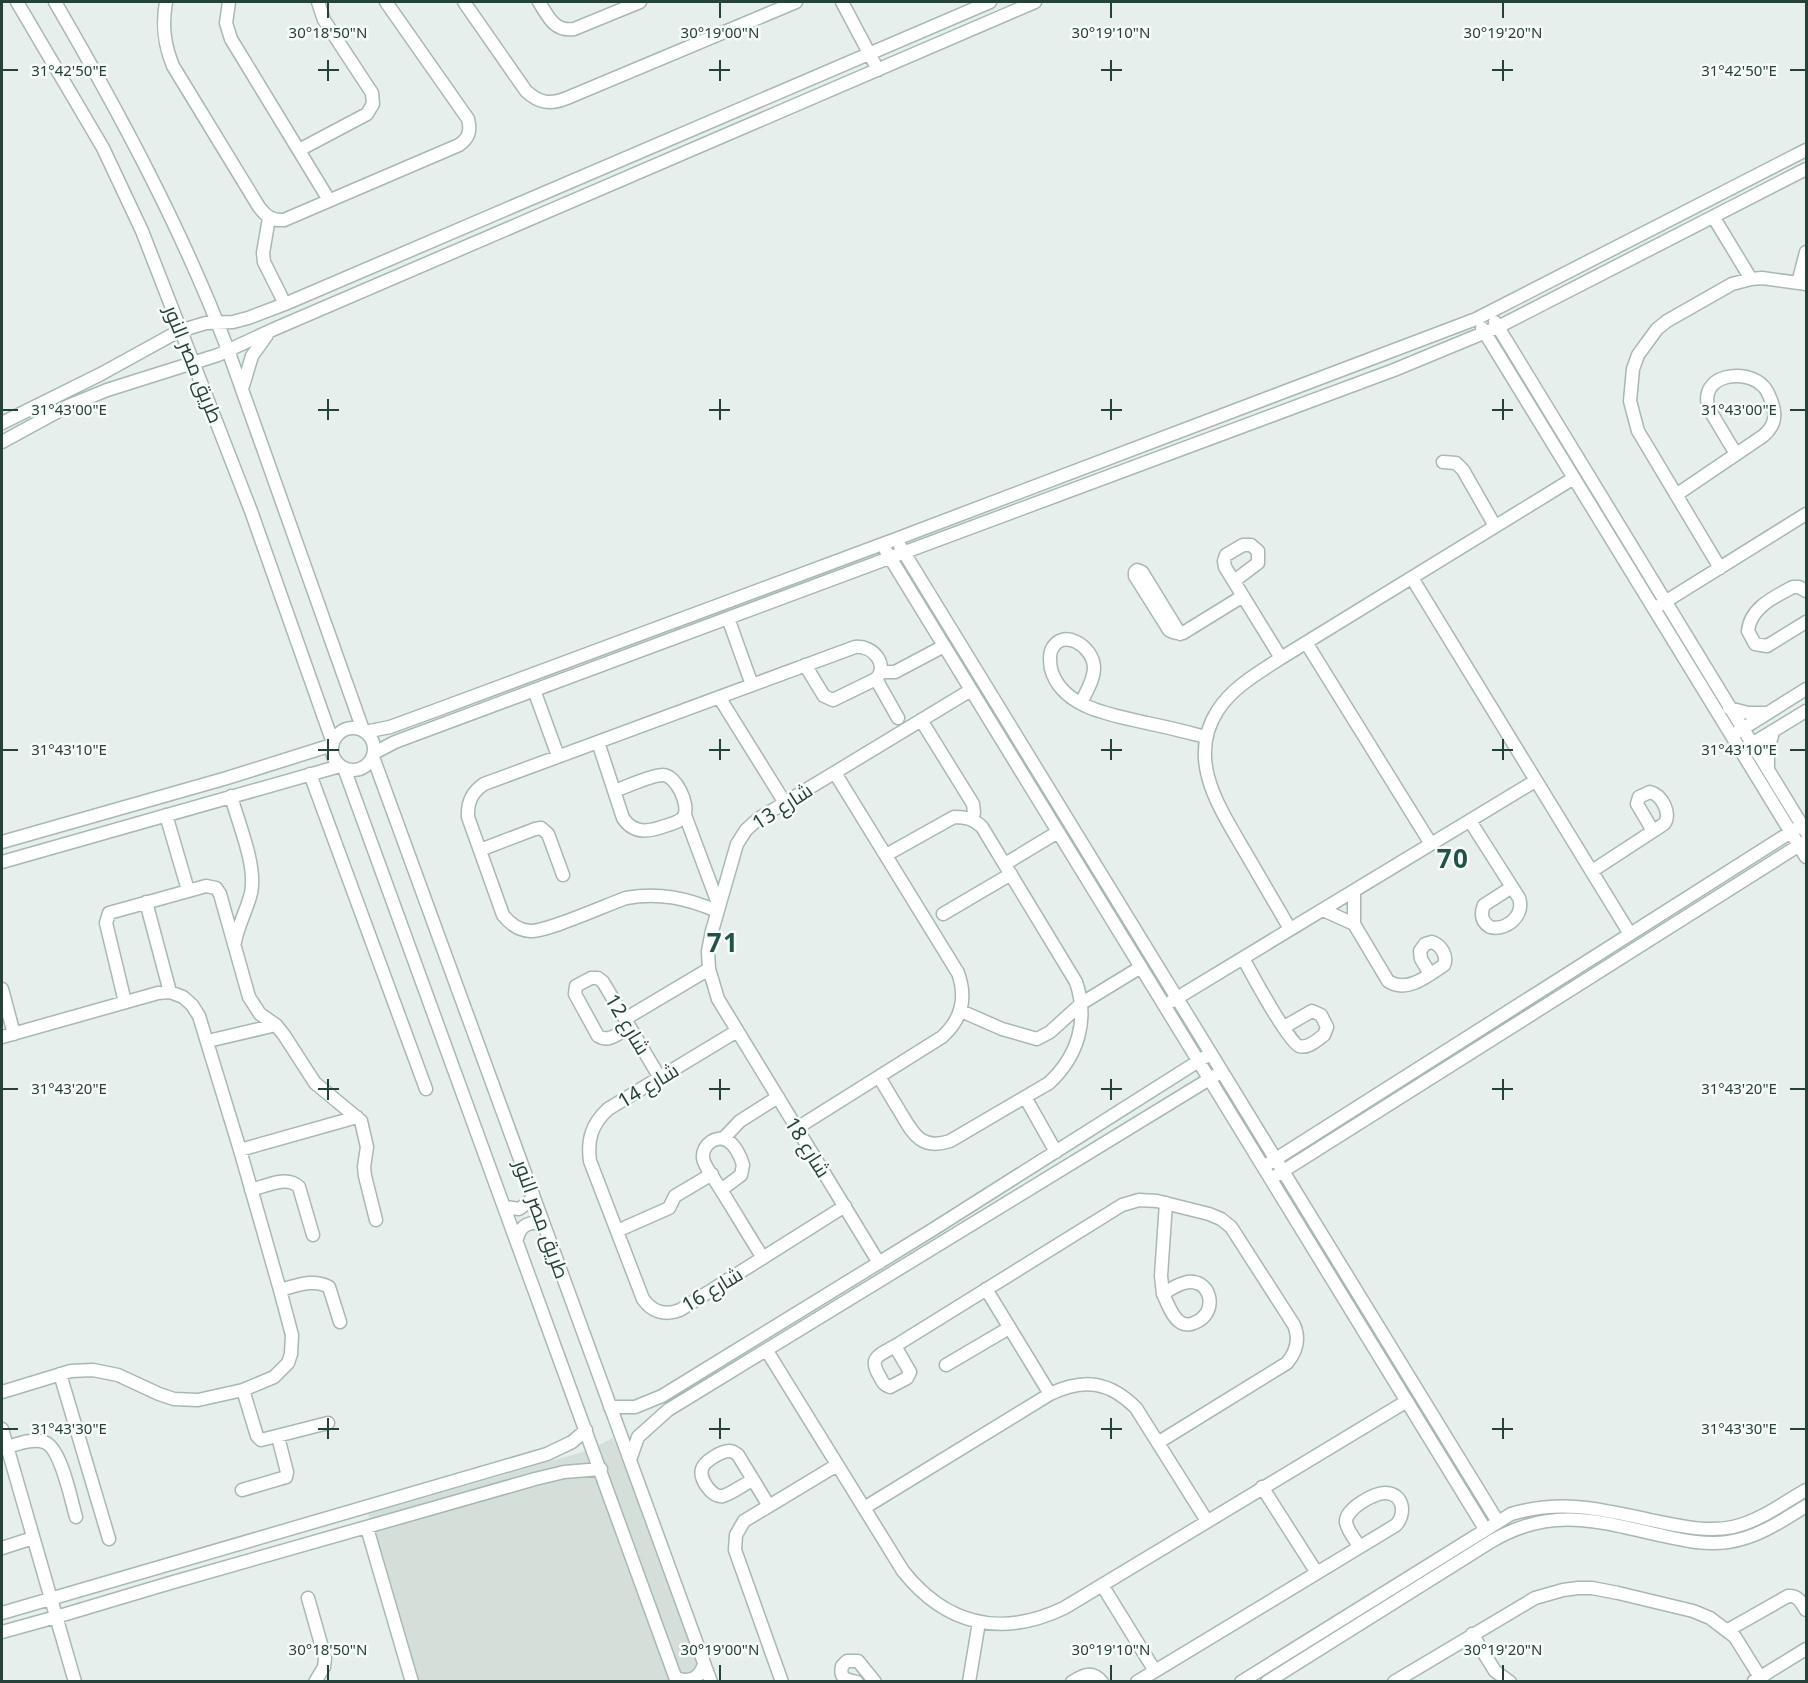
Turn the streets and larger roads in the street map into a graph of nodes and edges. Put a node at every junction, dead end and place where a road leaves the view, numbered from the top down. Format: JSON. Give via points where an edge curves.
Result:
{"nodes":[{"id":1,"x":17,"y":2,"type":"edge"},
{"id":2,"x":55,"y":2,"type":"edge"},
{"id":3,"x":166,"y":2,"type":"edge"},
{"id":4,"x":229,"y":2,"type":"edge"},
{"id":5,"x":318,"y":2,"type":"edge"},
{"id":6,"x":386,"y":2,"type":"edge"},
{"id":7,"x":464,"y":2,"type":"edge"},
{"id":8,"x":539,"y":2,"type":"edge"},
{"id":9,"x":640,"y":2,"type":"edge"},
{"id":10,"x":796,"y":2,"type":"edge"},
{"id":11,"x":842,"y":2,"type":"edge"},
{"id":12,"x":990,"y":2,"type":"edge"},
{"id":13,"x":1035,"y":2,"type":"edge"},
{"id":14,"x":977,"y":4,"type":"edge"},
{"id":15,"x":870,"y":53,"type":"junction"},
{"id":16,"x":843,"y":65,"type":"junction"},
{"id":17,"x":878,"y":70,"type":"junction"},
{"id":18,"x":850,"y":81,"type":"junction"},
{"id":19,"x":299,"y":150,"type":"junction"},
{"id":20,"x":1806,"y":150,"type":"edge"},
{"id":21,"x":1806,"y":170,"type":"edge"},
{"id":22,"x":329,"y":200,"type":"junction"},
{"id":23,"x":269,"y":218,"type":"junction"},
{"id":24,"x":1714,"y":218,"type":"junction"},
{"id":25,"x":1806,"y":252,"type":"edge"},
{"id":26,"x":1751,"y":279,"type":"junction"},
{"id":27,"x":1802,"y":283,"type":"edge"},
{"id":28,"x":285,"y":304,"type":"junction"},
{"id":29,"x":1490,"y":313,"type":"junction"},
{"id":30,"x":1476,"y":319,"type":"junction"},
{"id":31,"x":218,"y":323,"type":"junction"},
{"id":32,"x":1498,"y":327,"type":"junction"},
{"id":33,"x":272,"y":330,"type":"junction"},
{"id":34,"x":179,"y":331,"type":"junction"},
{"id":35,"x":1485,"y":333,"type":"junction"},
{"id":36,"x":228,"y":350,"type":"junction"},
{"id":37,"x":193,"y":363,"type":"junction"},
{"id":38,"x":242,"y":390,"type":"junction"},
{"id":39,"x":2,"y":423,"type":"edge"},
{"id":40,"x":2,"y":442,"type":"edge"},
{"id":41,"x":1736,"y":454,"type":"junction"},
{"id":42,"x":1443,"y":462,"type":"dead end"},
{"id":43,"x":1574,"y":478,"type":"junction"},
{"id":44,"x":1676,"y":495,"type":"junction"},
{"id":45,"x":1806,"y":514,"type":"edge"},
{"id":46,"x":1495,"y":526,"type":"junction"},
{"id":47,"x":896,"y":540,"type":"junction"},
{"id":48,"x":883,"y":544,"type":"junction"},
{"id":49,"x":904,"y":552,"type":"junction"},
{"id":50,"x":891,"y":557,"type":"junction"},
{"id":51,"x":1720,"y":568,"type":"junction"},
{"id":52,"x":1412,"y":578,"type":"junction"},
{"id":53,"x":1234,"y":581,"type":"dead end"},
{"id":54,"x":1806,"y":591,"type":"edge"},
{"id":55,"x":1243,"y":596,"type":"junction"},
{"id":56,"x":1666,"y":602,"type":"junction"},
{"id":57,"x":1654,"y":609,"type":"junction"},
{"id":58,"x":728,"y":618,"type":"junction"},
{"id":59,"x":1806,"y":622,"type":"edge"},
{"id":60,"x":1180,"y":634,"type":"junction"},
{"id":61,"x":1307,"y":644,"type":"junction"},
{"id":62,"x":944,"y":646,"type":"junction"},
{"id":63,"x":1281,"y":658,"type":"junction"},
{"id":64,"x":805,"y":665,"type":"junction"},
{"id":65,"x":878,"y":676,"type":"junction"},
{"id":66,"x":752,"y":685,"type":"junction"},
{"id":67,"x":1806,"y":689,"type":"edge"},
{"id":68,"x":534,"y":690,"type":"junction"},
{"id":69,"x":971,"y":690,"type":"junction"},
{"id":70,"x":719,"y":697,"type":"junction"},
{"id":71,"x":1081,"y":703,"type":"junction"},
{"id":72,"x":1730,"y":708,"type":"junction"},
{"id":73,"x":1806,"y":711,"type":"edge"},
{"id":74,"x":1768,"y":713,"type":"junction"},
{"id":75,"x":921,"y":720,"type":"junction"},
{"id":76,"x":390,"y":727,"type":"junction"},
{"id":77,"x":906,"y":730,"type":"junction"},
{"id":78,"x":364,"y":731,"type":"junction"},
{"id":79,"x":1737,"y":732,"type":"junction"},
{"id":80,"x":1773,"y":732,"type":"junction"},
{"id":81,"x":1206,"y":736,"type":"junction"},
{"id":82,"x":395,"y":742,"type":"junction"},
{"id":83,"x":598,"y":742,"type":"junction"},
{"id":84,"x":333,"y":744,"type":"junction"},
{"id":85,"x":1747,"y":747,"type":"junction"},
{"id":86,"x":315,"y":751,"type":"junction"},
{"id":87,"x":374,"y":755,"type":"junction"},
{"id":88,"x":558,"y":756,"type":"junction"},
{"id":89,"x":342,"y":767,"type":"junction"},
{"id":90,"x":315,"y":772,"type":"junction"},
{"id":91,"x":1769,"y":772,"type":"junction"},
{"id":92,"x":835,"y":773,"type":"junction"},
{"id":93,"x":1535,"y":781,"type":"junction"},
{"id":94,"x":614,"y":791,"type":"junction"},
{"id":95,"x":231,"y":796,"type":"junction"},
{"id":96,"x":785,"y":803,"type":"junction"},
{"id":97,"x":1663,"y":804,"type":"junction"},
{"id":98,"x":166,"y":815,"type":"junction"},
{"id":99,"x":685,"y":815,"type":"junction"},
{"id":100,"x":1643,"y":815,"type":"junction"},
{"id":101,"x":971,"y":819,"type":"junction"},
{"id":102,"x":1470,"y":820,"type":"junction"},
{"id":103,"x":1800,"y":830,"type":"edge"},
{"id":104,"x":1653,"y":831,"type":"junction"},
{"id":105,"x":1058,"y":832,"type":"junction"},
{"id":106,"x":2,"y":842,"type":"edge"},
{"id":107,"x":1803,"y":843,"type":"edge"},
{"id":108,"x":1431,"y":844,"type":"junction"},
{"id":109,"x":480,"y":850,"type":"junction"},
{"id":110,"x":886,"y":855,"type":"junction"},
{"id":111,"x":1806,"y":857,"type":"edge"},
{"id":112,"x":2,"y":862,"type":"edge"},
{"id":113,"x":1008,"y":869,"type":"junction"},
{"id":114,"x":1592,"y":871,"type":"junction"},
{"id":115,"x":563,"y":875,"type":"dead end"},
{"id":116,"x":1512,"y":887,"type":"dead end"},
{"id":117,"x":188,"y":891,"type":"junction"},
{"id":118,"x":1354,"y":891,"type":"junction"},
{"id":119,"x":1690,"y":896,"type":"junction"},
{"id":120,"x":146,"y":902,"type":"junction"},
{"id":121,"x":718,"y":908,"type":"junction"},
{"id":122,"x":1698,"y":909,"type":"junction"},
{"id":123,"x":1323,"y":910,"type":"junction"},
{"id":124,"x":928,"y":924,"type":"junction"},
{"id":125,"x":1354,"y":924,"type":"junction"},
{"id":126,"x":1290,"y":929,"type":"junction"},
{"id":127,"x":1630,"y":934,"type":"junction"},
{"id":128,"x":234,"y":946,"type":"junction"},
{"id":129,"x":1243,"y":958,"type":"junction"},
{"id":130,"x":1141,"y":967,"type":"junction"},
{"id":131,"x":1577,"y":968,"type":"junction"},
{"id":132,"x":708,"y":969,"type":"junction"},
{"id":133,"x":1430,"y":974,"type":"dead end"},
{"id":134,"x":1585,"y":981,"type":"junction"},
{"id":135,"x":2,"y":989,"type":"edge"},
{"id":136,"x":170,"y":992,"type":"junction"},
{"id":137,"x":1177,"y":998,"type":"junction"},
{"id":138,"x":125,"y":1002,"type":"junction"},
{"id":139,"x":1082,"y":1003,"type":"junction"},
{"id":140,"x":1164,"y":1005,"type":"junction"},
{"id":141,"x":961,"y":1011,"type":"junction"},
{"id":142,"x":627,"y":1023,"type":"junction"},
{"id":143,"x":276,"y":1025,"type":"junction"},
{"id":144,"x":1284,"y":1027,"type":"dead end"},
{"id":145,"x":737,"y":1031,"type":"junction"},
{"id":146,"x":8,"y":1035,"type":"edge"},
{"id":147,"x":208,"y":1041,"type":"junction"},
{"id":148,"x":1211,"y":1054,"type":"junction"},
{"id":149,"x":1198,"y":1061,"type":"junction"},
{"id":150,"x":1222,"y":1072,"type":"junction"},
{"id":151,"x":879,"y":1077,"type":"junction"},
{"id":152,"x":660,"y":1078,"type":"junction"},
{"id":153,"x":1209,"y":1079,"type":"junction"},
{"id":154,"x":426,"y":1089,"type":"dead end"},
{"id":155,"x":778,"y":1097,"type":"junction"},
{"id":156,"x":1025,"y":1097,"type":"junction"},
{"id":157,"x":357,"y":1117,"type":"junction"},
{"id":158,"x":797,"y":1128,"type":"junction"},
{"id":159,"x":723,"y":1139,"type":"junction"},
{"id":160,"x":240,"y":1150,"type":"junction"},
{"id":161,"x":1056,"y":1152,"type":"junction"},
{"id":162,"x":1275,"y":1159,"type":"junction"},
{"id":163,"x":590,"y":1161,"type":"joint"},
{"id":164,"x":1263,"y":1167,"type":"junction"},
{"id":165,"x":1282,"y":1171,"type":"junction"},
{"id":166,"x":712,"y":1174,"type":"junction"},
{"id":167,"x":1270,"y":1179,"type":"junction"},
{"id":168,"x":251,"y":1190,"type":"junction"},
{"id":169,"x":721,"y":1190,"type":"junction"},
{"id":170,"x":532,"y":1194,"type":"junction"},
{"id":171,"x":1166,"y":1203,"type":"junction"},
{"id":172,"x":845,"y":1206,"type":"junction"},
{"id":173,"x":505,"y":1207,"type":"junction"},
{"id":174,"x":376,"y":1220,"type":"dead end"},
{"id":175,"x":544,"y":1226,"type":"junction"},
{"id":176,"x":932,"y":1230,"type":"junction"},
{"id":177,"x":617,"y":1231,"type":"junction"},
{"id":178,"x":313,"y":1234,"type":"dead end"},
{"id":179,"x":517,"y":1239,"type":"junction"},
{"id":180,"x":941,"y":1244,"type":"junction"},
{"id":181,"x":763,"y":1258,"type":"junction"},
{"id":182,"x":879,"y":1263,"type":"junction"},
{"id":183,"x":986,"y":1289,"type":"junction"},
{"id":184,"x":280,"y":1290,"type":"junction"},
{"id":185,"x":1163,"y":1294,"type":"dead end"},
{"id":186,"x":824,"y":1297,"type":"junction"},
{"id":187,"x":832,"y":1312,"type":"junction"},
{"id":188,"x":340,"y":1322,"type":"dead end"},
{"id":189,"x":1009,"y":1328,"type":"junction"},
{"id":190,"x":895,"y":1346,"type":"dead end"},
{"id":191,"x":767,"y":1351,"type":"junction"},
{"id":192,"x":946,"y":1365,"type":"dead end"},
{"id":193,"x":60,"y":1374,"type":"junction"},
{"id":194,"x":243,"y":1390,"type":"junction"},
{"id":195,"x":2,"y":1392,"type":"edge"},
{"id":196,"x":1050,"y":1394,"type":"junction"},
{"id":197,"x":1407,"y":1401,"type":"junction"},
{"id":198,"x":610,"y":1407,"type":"junction"},
{"id":199,"x":328,"y":1423,"type":"dead end"},
{"id":200,"x":2,"y":1429,"type":"edge"},
{"id":201,"x":586,"y":1430,"type":"junction"},
{"id":202,"x":278,"y":1437,"type":"junction"},
{"id":203,"x":1159,"y":1442,"type":"junction"},
{"id":204,"x":7,"y":1447,"type":"junction"},
{"id":205,"x":547,"y":1454,"type":"junction"},
{"id":206,"x":630,"y":1460,"type":"junction"},
{"id":207,"x":837,"y":1465,"type":"junction"},
{"id":208,"x":601,"y":1469,"type":"junction"},
{"id":209,"x":552,"y":1474,"type":"junction"},
{"id":210,"x":753,"y":1479,"type":"dead end"},
{"id":211,"x":1262,"y":1487,"type":"junction"},
{"id":212,"x":242,"y":1490,"type":"dead end"},
{"id":213,"x":1806,"y":1490,"type":"edge"},
{"id":214,"x":769,"y":1506,"type":"junction"},
{"id":215,"x":1806,"y":1506,"type":"edge"},
{"id":216,"x":864,"y":1508,"type":"junction"},
{"id":217,"x":1770,"y":1511,"type":"junction"},
{"id":218,"x":76,"y":1517,"type":"dead end"},
{"id":219,"x":1207,"y":1521,"type":"junction"},
{"id":220,"x":1498,"y":1522,"type":"junction"},
{"id":221,"x":1778,"y":1524,"type":"junction"},
{"id":222,"x":368,"y":1528,"type":"junction"},
{"id":223,"x":1485,"y":1529,"type":"junction"},
{"id":224,"x":33,"y":1538,"type":"junction"},
{"id":225,"x":109,"y":1539,"type":"dead end"},
{"id":226,"x":1360,"y":1547,"type":"junction"},
{"id":227,"x":2,"y":1548,"type":"edge"},
{"id":228,"x":192,"y":1557,"type":"junction"},
{"id":229,"x":161,"y":1567,"type":"junction"},
{"id":230,"x":1317,"y":1573,"type":"junction"},
{"id":231,"x":197,"y":1576,"type":"junction"},
{"id":232,"x":170,"y":1583,"type":"junction"},
{"id":233,"x":1413,"y":1583,"type":"junction"},
{"id":234,"x":1102,"y":1585,"type":"junction"},
{"id":235,"x":51,"y":1599,"type":"junction"},
{"id":236,"x":308,"y":1599,"type":"dead end"},
{"id":237,"x":1806,"y":1610,"type":"edge"},
{"id":238,"x":2,"y":1613,"type":"edge"},
{"id":239,"x":56,"y":1617,"type":"junction"},
{"id":240,"x":979,"y":1622,"type":"junction"},
{"id":241,"x":1728,"y":1630,"type":"junction"},
{"id":242,"x":2,"y":1632,"type":"edge"},
{"id":243,"x":1472,"y":1634,"type":"junction"},
{"id":244,"x":1806,"y":1649,"type":"edge"},
{"id":245,"x":704,"y":1665,"type":"junction"},
{"id":246,"x":1155,"y":1671,"type":"junction"},
{"id":247,"x":677,"y":1680,"type":"edge"},
{"id":248,"x":1759,"y":1680,"type":"edge"},
{"id":249,"x":75,"y":1682,"type":"edge"},
{"id":250,"x":315,"y":1682,"type":"edge"},
{"id":251,"x":412,"y":1682,"type":"edge"},
{"id":252,"x":711,"y":1682,"type":"edge"},
{"id":253,"x":782,"y":1682,"type":"edge"},
{"id":254,"x":857,"y":1682,"type":"edge"},
{"id":255,"x":875,"y":1682,"type":"edge"},
{"id":256,"x":969,"y":1682,"type":"edge"},
{"id":257,"x":1072,"y":1682,"type":"edge"},
{"id":258,"x":1102,"y":1682,"type":"edge"},
{"id":259,"x":1137,"y":1682,"type":"edge"},
{"id":260,"x":1241,"y":1682,"type":"edge"},
{"id":261,"x":1267,"y":1682,"type":"edge"},
{"id":262,"x":1394,"y":1682,"type":"edge"},
{"id":263,"x":1510,"y":1682,"type":"edge"}],
"edges":[{"from":1,"to":34,"type":"street","name":"طريق مصر النور","via":[[103,147],[142,231]]},
{"from":2,"to":31,"type":"street","name":"طريق مصر النور","via":[[145,164]]},
{"from":3,"to":23,"type":"street","via":[[164,29],[173,66]]},
{"from":4,"to":19,"type":"street","via":[[226,23],[231,39]]},
{"from":5,"to":19,"type":"street","via":[[324,21],[372,93],[373,105],[367,114]]},
{"from":6,"to":22,"type":"street","via":[[468,119],[469,134],[459,145]]},
{"from":7,"to":10,"type":"street","via":[[526,91],[535,99],[556,102]]},
{"from":8,"to":9,"type":"street","via":[[559,29],[566,31]]},
{"from":11,"to":15,"type":"street"},
{"from":12,"to":14,"type":"street"},
{"from":13,"to":17,"type":"street"},
{"from":14,"to":15,"type":"street"},
{"from":15,"to":16,"type":"street"},
{"from":15,"to":17,"type":"street"},
{"from":16,"to":18,"type":"street"},
{"from":16,"to":28,"type":"street"},
{"from":17,"to":18,"type":"street"},
{"from":18,"to":33,"type":"street"},
{"from":19,"to":22,"type":"street"},
{"from":20,"to":29,"type":"street"},
{"from":21,"to":24,"type":"street"},
{"from":22,"to":23,"type":"street","via":[[284,220]]},
{"from":23,"to":28,"type":"street","via":[[264,262]]},
{"from":24,"to":26,"type":"street"},
{"from":24,"to":32,"type":"street"},
{"from":25,"to":27,"type":"street"},
{"from":26,"to":27,"type":"street"},
{"from":26,"to":44,"type":"street","via":[[1732,284],[1667,321],[1647,341],[1633,369],[1633,416]]},
{"from":28,"to":31,"type":"street","via":[[248,318]]},
{"from":29,"to":30,"type":"street"},
{"from":29,"to":32,"type":"street"},
{"from":30,"to":35,"type":"street"},
{"from":30,"to":47,"type":"street"},
{"from":31,"to":34,"type":"street"},
{"from":31,"to":36,"type":"street","name":"طريق مصر النور"},
{"from":32,"to":35,"type":"street"},
{"from":32,"to":56,"type":"street"},
{"from":33,"to":36,"type":"street"},
{"from":33,"to":38,"type":"street","via":[[252,356]]},
{"from":34,"to":37,"type":"street","name":"طريق مصر النور"},
{"from":34,"to":39,"type":"street"},
{"from":35,"to":43,"type":"street"},
{"from":35,"to":49,"type":"street"},
{"from":36,"to":37,"type":"street"},
{"from":36,"to":38,"type":"street","name":"طريق مصر النور"},
{"from":37,"to":40,"type":"street","via":[[68,406]]},
{"from":37,"to":84,"type":"street","name":"طريق مصر النور","via":[[251,511]]},
{"from":38,"to":78,"type":"street","name":"طريق مصر النور"},
{"from":41,"to":41,"type":"street","via":[[1709,409],[1707,393],[1722,378],[1749,377],[1758,381],[1769,395],[1774,421],[1770,430]]},
{"from":41,"to":44,"type":"street"},
{"from":42,"to":46,"type":"street","via":[[1452,462],[1463,470]]},
{"from":43,"to":46,"type":"street"},
{"from":43,"to":57,"type":"street"},
{"from":44,"to":51,"type":"street"},
{"from":45,"to":51,"type":"street"},
{"from":46,"to":52,"type":"street"},
{"from":47,"to":48,"type":"street"},
{"from":47,"to":49,"type":"street"},
{"from":48,"to":50,"type":"street"},
{"from":48,"to":76,"type":"street"},
{"from":49,"to":50,"type":"street"},
{"from":49,"to":137,"type":"street"},
{"from":50,"to":58,"type":"street"},
{"from":50,"to":62,"type":"street"},
{"from":51,"to":56,"type":"street"},
{"from":52,"to":61,"type":"street"},
{"from":52,"to":93,"type":"street"},
{"from":53,"to":55,"type":"street"},
{"from":54,"to":59,"type":"street","via":[[1793,587],[1761,607],[1751,617],[1748,631],[1755,644],[1767,646]]},
{"from":55,"to":60,"type":"street"},
{"from":55,"to":63,"type":"street"},
{"from":56,"to":57,"type":"street"},
{"from":56,"to":72,"type":"street"},
{"from":57,"to":79,"type":"street"},
{"from":58,"to":66,"type":"street"},
{"from":58,"to":68,"type":"street"},
{"from":60,"to":60,"type":"street","via":[[1142,572],[1137,570],[1135,576],[1169,630]]},
{"from":61,"to":63,"type":"street"},
{"from":61,"to":108,"type":"street"},
{"from":62,"to":65,"type":"street","via":[[895,672]]},
{"from":62,"to":69,"type":"street"},
{"from":63,"to":81,"type":"street","via":[[1226,699]]},
{"from":64,"to":65,"type":"street","via":[[825,696],[832,700]]},
{"from":64,"to":65,"type":"street","via":[[861,646],[873,651],[880,665]]},
{"from":64,"to":66,"type":"street"},
{"from":65,"to":77,"type":"street"},
{"from":66,"to":70,"type":"street"},
{"from":67,"to":74,"type":"street"},
{"from":68,"to":82,"type":"street"},
{"from":68,"to":88,"type":"street"},
{"from":69,"to":75,"type":"street","name":"شارع 13"},
{"from":69,"to":105,"type":"street"},
{"from":70,"to":83,"type":"street"},
{"from":70,"to":96,"type":"street"},
{"from":71,"to":71,"type":"street","via":[[1053,674],[1051,652],[1060,642],[1080,643],[1093,659],[1094,672]]},
{"from":71,"to":81,"type":"street","via":[[1101,712]]},
{"from":72,"to":74,"type":"street"},
{"from":72,"to":79,"type":"street"},
{"from":73,"to":80,"type":"street"},
{"from":74,"to":79,"type":"street"},
{"from":75,"to":77,"type":"street","name":"شارع 13"},
{"from":75,"to":101,"type":"street","via":[[973,804]]},
{"from":76,"to":78,"type":"street"},
{"from":76,"to":82,"type":"street"},
{"from":77,"to":92,"type":"street","name":"شارع 13"},
{"from":78,"to":84,"type":"street","via":[[348,729],[338,734]]},
{"from":78,"to":87,"type":"street","via":[[372,740]]},
{"from":79,"to":85,"type":"street"},
{"from":80,"to":85,"type":"street"},
{"from":80,"to":91,"type":"street","via":[[1768,750]]},
{"from":81,"to":126,"type":"street","via":[[1205,763],[1211,791]]},
{"from":82,"to":87,"type":"street"},
{"from":83,"to":88,"type":"street"},
{"from":83,"to":94,"type":"street"},
{"from":84,"to":86,"type":"street"},
{"from":84,"to":89,"type":"street","via":[[333,757]]},
{"from":85,"to":91,"type":"street"},
{"from":85,"to":103,"type":"street"},
{"from":86,"to":90,"type":"street"},
{"from":86,"to":106,"type":"street"},
{"from":87,"to":89,"type":"street","via":[[361,769]]},
{"from":87,"to":170,"type":"street","name":"طريق مصر النور"},
{"from":88,"to":109,"type":"street","via":[[484,784],[473,794],[468,817]]},
{"from":89,"to":90,"type":"street"},
{"from":89,"to":173,"type":"street","name":"طريق مصر النور"},
{"from":90,"to":95,"type":"street"},
{"from":90,"to":154,"type":"street"},
{"from":91,"to":103,"type":"street"},
{"from":92,"to":96,"type":"street","name":"شارع 13"},
{"from":92,"to":110,"type":"street"},
{"from":93,"to":102,"type":"street"},
{"from":93,"to":114,"type":"street"},
{"from":94,"to":99,"type":"street","via":[[623,818],[638,830],[651,830]]},
{"from":94,"to":99,"type":"street","via":[[668,776],[677,783],[686,806]]},
{"from":95,"to":98,"type":"street"},
{"from":95,"to":128,"type":"street","via":[[252,876],[252,890]]},
{"from":96,"to":121,"type":"street","name":"شارع 13","via":[[741,836]]},
{"from":97,"to":100,"type":"street"},
{"from":97,"to":100,"type":"street","via":[[1656,793],[1647,792],[1637,802]]},
{"from":97,"to":104,"type":"street","via":[[1668,819]]},
{"from":98,"to":112,"type":"street"},
{"from":98,"to":117,"type":"street"},
{"from":99,"to":121,"type":"street"},
{"from":100,"to":104,"type":"street"},
{"from":101,"to":110,"type":"street","via":[[946,820]]},
{"from":101,"to":113,"type":"street","via":[[982,827]]},
{"from":102,"to":108,"type":"street"},
{"from":102,"to":116,"type":"street"},
{"from":103,"to":107,"type":"street"},
{"from":103,"to":119,"type":"street"},
{"from":104,"to":114,"type":"street"},
{"from":105,"to":113,"type":"street"},
{"from":105,"to":130,"type":"street"},
{"from":107,"to":111,"type":"street"},
{"from":107,"to":122,"type":"street"},
{"from":108,"to":118,"type":"street"},
{"from":109,"to":115,"type":"street","via":[[541,828],[548,834]]},
{"from":109,"to":121,"type":"street","via":[[503,915],[523,930],[539,930],[640,896],[681,898]]},
{"from":110,"to":124,"type":"street"},
{"from":113,"to":124,"type":"street","via":[[943,914],[943,918]]},
{"from":113,"to":139,"type":"street","via":[[1076,982]]},
{"from":114,"to":127,"type":"street"},
{"from":117,"to":120,"type":"street"},
{"from":117,"to":128,"type":"street","via":[[206,886],[216,888]]},
{"from":118,"to":123,"type":"street"},
{"from":118,"to":125,"type":"street"},
{"from":119,"to":122,"type":"street"},
{"from":119,"to":127,"type":"street"},
{"from":120,"to":136,"type":"street"},
{"from":120,"to":138,"type":"street","via":[[113,911],[106,920]]},
{"from":121,"to":132,"type":"street","name":"شارع 13"},
{"from":122,"to":134,"type":"street"},
{"from":123,"to":125,"type":"street"},
{"from":123,"to":126,"type":"street"},
{"from":124,"to":141,"type":"street","via":[[958,973],[963,998]]},
{"from":125,"to":133,"type":"street","via":[[1385,978],[1393,984],[1407,986]]},
{"from":126,"to":129,"type":"street"},
{"from":127,"to":131,"type":"street"},
{"from":128,"to":143,"type":"street","via":[[249,998],[260,1014]]},
{"from":129,"to":137,"type":"street"},
{"from":129,"to":144,"type":"street"},
{"from":130,"to":139,"type":"street"},
{"from":130,"to":140,"type":"street"},
{"from":131,"to":134,"type":"street"},
{"from":131,"to":162,"type":"street"},
{"from":132,"to":142,"type":"street"},
{"from":132,"to":145,"type":"street","name":"شارع 13","via":[[714,992]]},
{"from":134,"to":165,"type":"street"},
{"from":135,"to":146,"type":"street"},
{"from":136,"to":138,"type":"street"},
{"from":136,"to":147,"type":"street","via":[[192,1005]]},
{"from":137,"to":140,"type":"street"},
{"from":137,"to":148,"type":"street"},
{"from":138,"to":146,"type":"street"},
{"from":139,"to":141,"type":"street","via":[[1037,1039]]},
{"from":139,"to":156,"type":"street","via":[[1079,1038],[1067,1064],[1049,1083]]},
{"from":140,"to":149,"type":"street"},
{"from":141,"to":151,"type":"street","via":[[951,1030]]},
{"from":142,"to":142,"type":"street","name":"شارع 12","via":[[609,1039],[598,1036],[574,991],[578,984],[598,978]]},
{"from":142,"to":152,"type":"street","name":"شارع 12"},
{"from":143,"to":147,"type":"street"},
{"from":143,"to":157,"type":"street","via":[[315,1083]]},
{"from":145,"to":152,"type":"street","name":"شارع 14"},
{"from":145,"to":155,"type":"street","name":"شارع 18"},
{"from":147,"to":160,"type":"street"},
{"from":148,"to":149,"type":"street"},
{"from":148,"to":150,"type":"street"},
{"from":149,"to":153,"type":"street"},
{"from":149,"to":161,"type":"street"},
{"from":150,"to":153,"type":"street"},
{"from":150,"to":162,"type":"street"},
{"from":151,"to":156,"type":"street","via":[[913,1134],[934,1144],[950,1141]]},
{"from":151,"to":158,"type":"street"},
{"from":152,"to":163,"type":"street","name":"شارع 14","via":[[600,1117],[590,1138]]},
{"from":153,"to":164,"type":"street"},
{"from":153,"to":180,"type":"street"},
{"from":155,"to":158,"type":"street","name":"شارع 18"},
{"from":155,"to":159,"type":"street","via":[[740,1121]]},
{"from":156,"to":161,"type":"street"},
{"from":157,"to":160,"type":"street"},
{"from":157,"to":174,"type":"street","via":[[368,1147],[364,1167]]},
{"from":158,"to":172,"type":"street","name":"شارع 18"},
{"from":159,"to":166,"type":"street","via":[[709,1143],[704,1151],[704,1161]]},
{"from":159,"to":169,"type":"street","via":[[732,1144],[743,1168],[739,1178]]},
{"from":160,"to":168,"type":"street"},
{"from":161,"to":176,"type":"street"},
{"from":162,"to":164,"type":"street"},
{"from":162,"to":165,"type":"street"},
{"from":163,"to":177,"type":"street","name":"شارع 16"},
{"from":164,"to":167,"type":"street"},
{"from":165,"to":167,"type":"street"},
{"from":165,"to":220,"type":"street"},
{"from":166,"to":169,"type":"street"},
{"from":166,"to":177,"type":"street","via":[[675,1196],[669,1208]]},
{"from":167,"to":197,"type":"street"},
{"from":168,"to":178,"type":"street","via":[[287,1181],[296,1184]]},
{"from":168,"to":184,"type":"street"},
{"from":169,"to":181,"type":"street"},
{"from":170,"to":173,"type":"street","via":[[530,1201],[519,1209]]},
{"from":170,"to":175,"type":"street","name":"طريق مصر النور"},
{"from":171,"to":183,"type":"street","via":[[1148,1200],[1122,1205]]},
{"from":171,"to":185,"type":"street"},
{"from":171,"to":203,"type":"street","via":[[1209,1214],[1231,1227],[1294,1324],[1297,1343],[1287,1363]]},
{"from":172,"to":181,"type":"street","name":"شارع 16"},
{"from":172,"to":182,"type":"street","name":"شارع 18"},
{"from":173,"to":179,"type":"street","name":"طريق مصر النور"},
{"from":175,"to":179,"type":"street","via":[[530,1223],[518,1232]]},
{"from":175,"to":198,"type":"street","name":"طريق مصر النور"},
{"from":176,"to":180,"type":"street"},
{"from":176,"to":182,"type":"street"},
{"from":177,"to":181,"type":"street","name":"شارع 16","via":[[643,1299],[659,1312],[680,1310]]},
{"from":179,"to":201,"type":"street","name":"طريق مصر النور"},
{"from":180,"to":187,"type":"street"},
{"from":182,"to":186,"type":"street"},
{"from":183,"to":189,"type":"street"},
{"from":183,"to":190,"type":"street"},
{"from":184,"to":188,"type":"street","via":[[312,1282],[326,1285]]},
{"from":184,"to":194,"type":"street","via":[[292,1335],[291,1354],[282,1371]]},
{"from":186,"to":187,"type":"street"},
{"from":186,"to":198,"type":"street","via":[[653,1401],[635,1407]]},
{"from":187,"to":191,"type":"street"},
{"from":189,"to":192,"type":"street"},
{"from":189,"to":196,"type":"street"},
{"from":191,"to":206,"type":"street","via":[[662,1415],[638,1437]]},
{"from":191,"to":207,"type":"street"},
{"from":193,"to":194,"type":"street","via":[[107,1371],[159,1394],[185,1400]]},
{"from":193,"to":195,"type":"street"},
{"from":193,"to":225,"type":"street"},
{"from":194,"to":202,"type":"street","via":[[258,1438],[263,1441]]},
{"from":196,"to":203,"type":"street","via":[[1080,1384],[1112,1389],[1137,1408]]},
{"from":196,"to":216,"type":"street"},
{"from":197,"to":211,"type":"street"},
{"from":197,"to":223,"type":"street"},
{"from":198,"to":206,"type":"street","name":"طريق مصر النور"},
{"from":199,"to":202,"type":"street"},
{"from":200,"to":204,"type":"street"},
{"from":201,"to":205,"type":"street","via":[[572,1443]]},
{"from":201,"to":208,"type":"street","name":"طريق مصر النور"},
{"from":202,"to":212,"type":"street","via":[[286,1477]]},
{"from":203,"to":219,"type":"street"},
{"from":204,"to":218,"type":"street","via":[[36,1441],[54,1449]]},
{"from":204,"to":224,"type":"street"},
{"from":205,"to":209,"type":"street"},
{"from":205,"to":228,"type":"street"},
{"from":206,"to":245,"type":"street","name":"طريق مصر النور"},
{"from":207,"to":214,"type":"street"},
{"from":207,"to":216,"type":"street"},
{"from":208,"to":209,"type":"street"},
{"from":208,"to":247,"type":"street","name":"طريق مصر النور"},
{"from":209,"to":222,"type":"street"},
{"from":210,"to":214,"type":"street"},
{"from":211,"to":219,"type":"street"},
{"from":211,"to":230,"type":"street"},
{"from":213,"to":217,"type":"street"},
{"from":214,"to":253,"type":"street","via":[[741,1525],[734,1545]]},
{"from":215,"to":221,"type":"street"},
{"from":216,"to":240,"type":"street","via":[[916,1587],[945,1609]]},
{"from":217,"to":220,"type":"street","via":[[1735,1527],[1706,1530],[1577,1505],[1527,1509]]},
{"from":217,"to":221,"type":"street"},
{"from":219,"to":234,"type":"street"},
{"from":220,"to":223,"type":"street"},
{"from":221,"to":233,"type":"street","via":[[1744,1539],[1710,1543],[1586,1520],[1536,1522],[1519,1526]]},
{"from":222,"to":231,"type":"street"},
{"from":222,"to":251,"type":"street"},
{"from":223,"to":233,"type":"street"},
{"from":224,"to":227,"type":"street"},
{"from":224,"to":235,"type":"street"},
{"from":226,"to":226,"type":"street","via":[[1400,1521],[1402,1505],[1395,1496],[1379,1494],[1349,1511],[1347,1526]]},
{"from":226,"to":230,"type":"street"},
{"from":228,"to":229,"type":"street"},
{"from":228,"to":231,"type":"street","via":[[188,1566]]},
{"from":229,"to":232,"type":"street","via":[[170,1570]]},
{"from":229,"to":235,"type":"street"},
{"from":230,"to":246,"type":"street"},
{"from":231,"to":232,"type":"street"},
{"from":232,"to":239,"type":"street"},
{"from":233,"to":260,"type":"street"},
{"from":233,"to":261,"type":"street"},
{"from":234,"to":240,"type":"street","via":[[1044,1618],[1001,1625]]},
{"from":234,"to":246,"type":"street"},
{"from":235,"to":238,"type":"street"},
{"from":235,"to":239,"type":"street"},
{"from":236,"to":250,"type":"street","via":[[325,1658]]},
{"from":237,"to":241,"type":"street","via":[[1796,1596],[1784,1596]]},
{"from":239,"to":242,"type":"street"},
{"from":239,"to":249,"type":"street"},
{"from":240,"to":256,"type":"street"},
{"from":241,"to":243,"type":"street","via":[[1693,1611],[1605,1590],[1578,1588],[1535,1598]]},
{"from":241,"to":248,"type":"street"},
{"from":243,"to":262,"type":"street"},
{"from":243,"to":263,"type":"street","via":[[1495,1671]]},
{"from":244,"to":248,"type":"street"},
{"from":245,"to":247,"type":"street","via":[[694,1679]]},
{"from":245,"to":252,"type":"street","name":"طريق مصر النور"},
{"from":246,"to":259,"type":"street"},
{"from":254,"to":255,"type":"street","via":[[843,1677],[841,1670],[847,1661],[858,1661]]},
{"from":257,"to":258,"type":"street","via":[[1088,1674]]}]}
